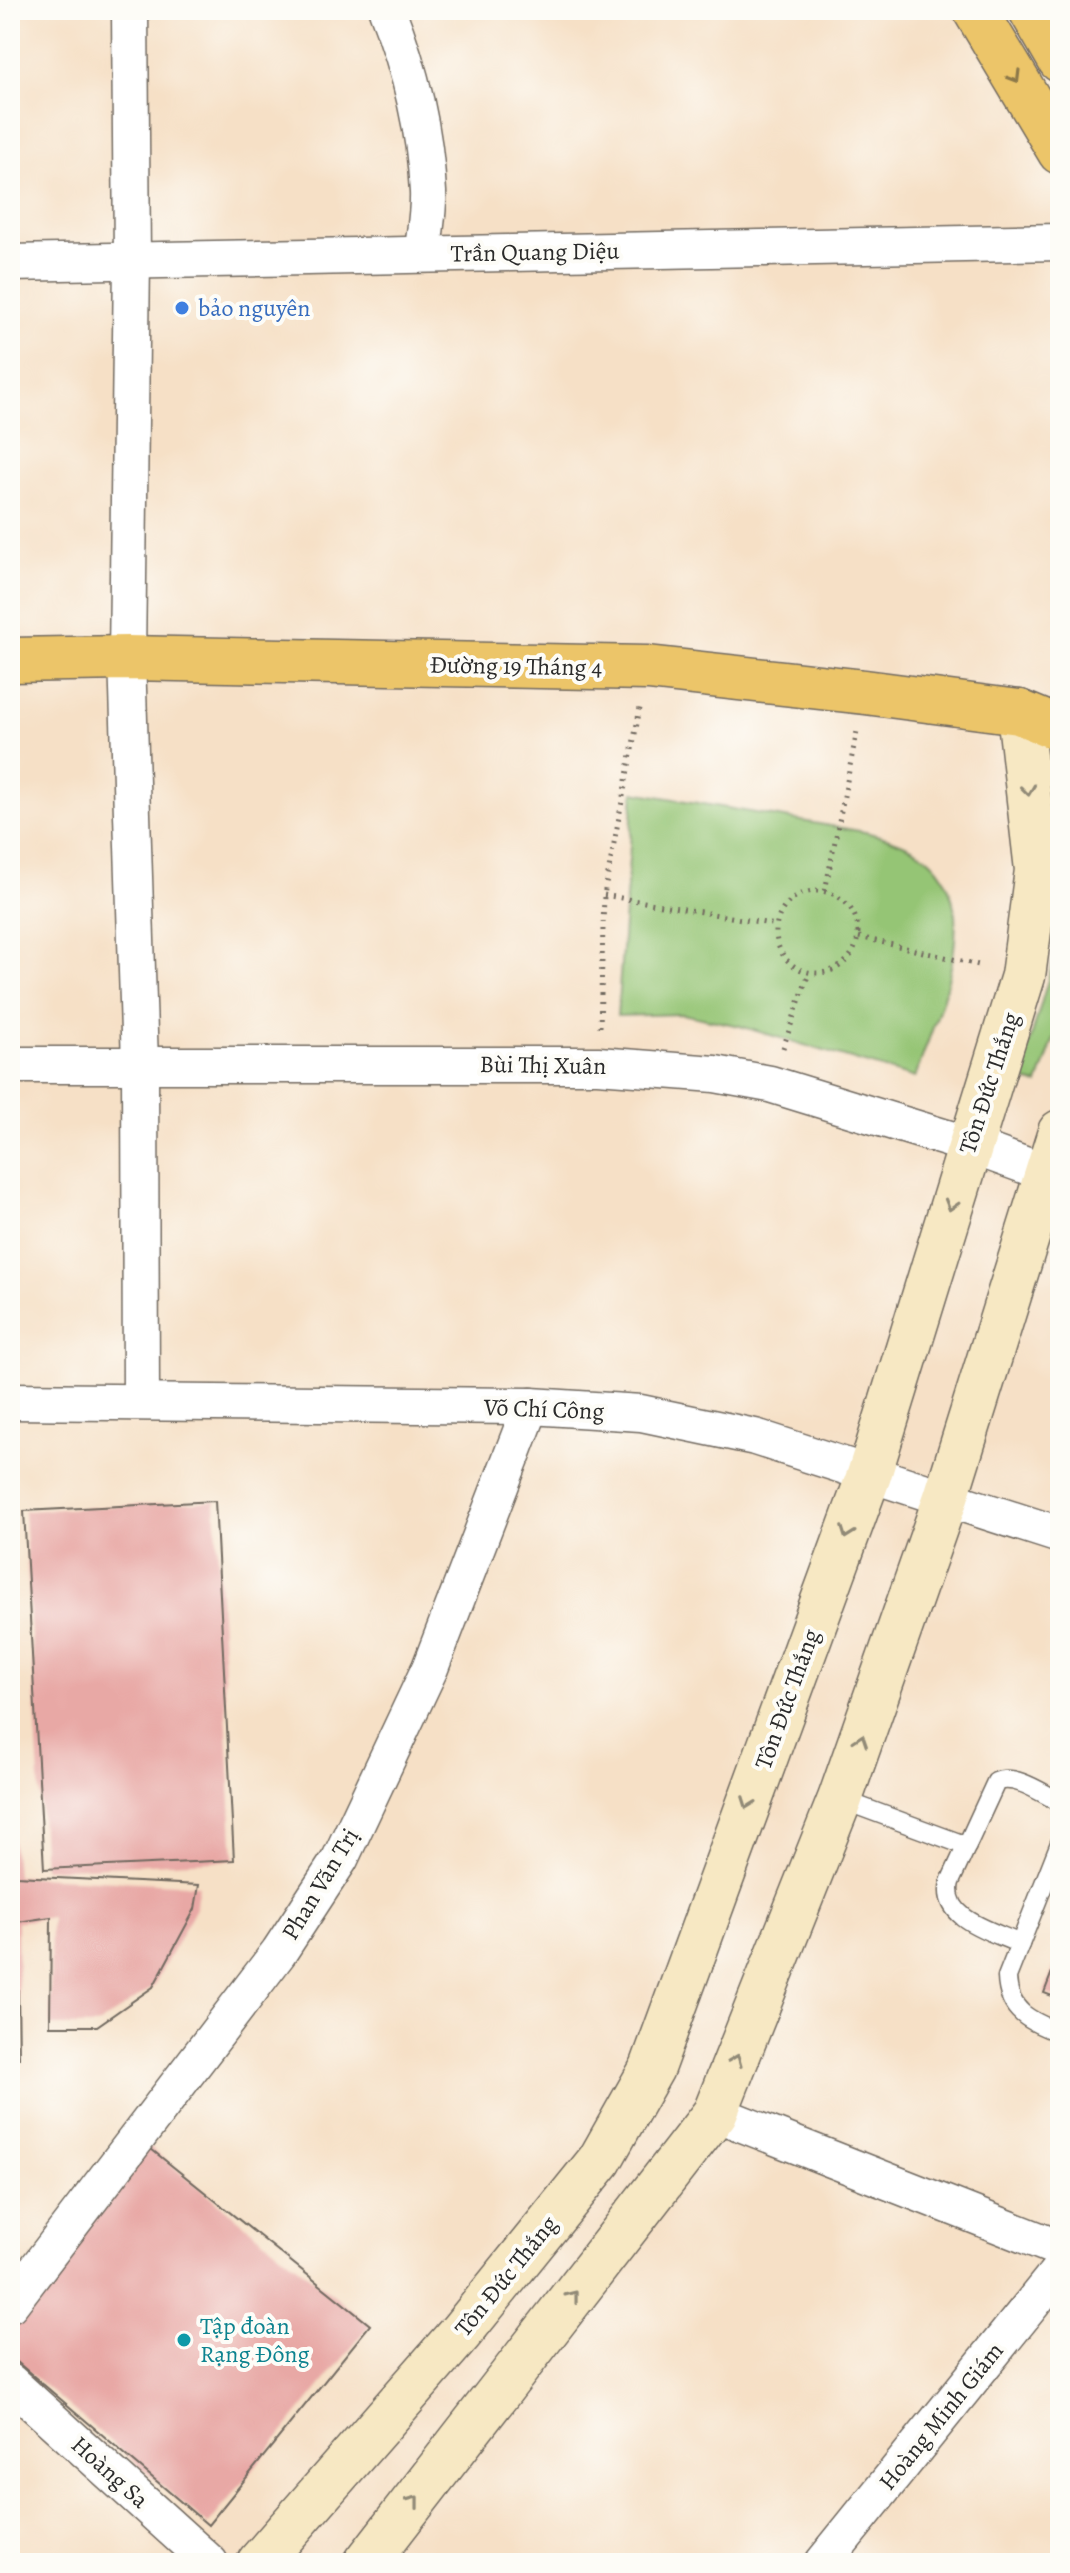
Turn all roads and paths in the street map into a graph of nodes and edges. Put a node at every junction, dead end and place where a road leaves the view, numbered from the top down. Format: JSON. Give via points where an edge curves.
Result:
{"nodes":[{"id":1,"x":130,"y":10,"type":"edge"},
{"id":2,"x":387,"y":10,"type":"edge"},
{"id":3,"x":975,"y":10,"type":"edge"},
{"id":4,"x":1031,"y":10,"type":"edge"},
{"id":5,"x":1060,"y":60,"type":"edge"},
{"id":6,"x":1060,"y":152,"type":"edge"},
{"id":7,"x":1060,"y":242,"type":"edge"},
{"id":8,"x":423,"y":254,"type":"junction"},
{"id":9,"x":132,"y":260,"type":"junction"},
{"id":10,"x":10,"y":263,"type":"edge"},
{"id":11,"x":127,"y":658,"type":"junction"},
{"id":12,"x":10,"y":660,"type":"edge"},
{"id":13,"x":648,"y":668,"type":"junction"},
{"id":14,"x":1060,"y":691,"type":"edge"},
{"id":15,"x":865,"y":692,"type":"junction"},
{"id":16,"x":1019,"y":712,"type":"junction"},
{"id":17,"x":1060,"y":729,"type":"edge"},
{"id":18,"x":825,"y":891,"type":"junction"},
{"id":19,"x":604,"y":895,"type":"junction"},
{"id":20,"x":776,"y":925,"type":"junction"},
{"id":21,"x":859,"y":937,"type":"junction"},
{"id":22,"x":809,"y":973,"type":"junction"},
{"id":23,"x":1023,"y":976,"type":"junction"},
{"id":24,"x":140,"y":1064,"type":"junction"},
{"id":25,"x":10,"y":1065,"type":"edge"},
{"id":26,"x":598,"y":1065,"type":"junction"},
{"id":27,"x":770,"y":1084,"type":"junction"},
{"id":28,"x":1060,"y":1132,"type":"edge"},
{"id":29,"x":969,"y":1145,"type":"junction"},
{"id":30,"x":1054,"y":1176,"type":"edge"},
{"id":31,"x":10,"y":1401,"type":"edge"},
{"id":32,"x":141,"y":1401,"type":"junction"},
{"id":33,"x":531,"y":1406,"type":"junction"},
{"id":34,"x":869,"y":1475,"type":"junction"},
{"id":35,"x":946,"y":1497,"type":"junction"},
{"id":36,"x":1060,"y":1535,"type":"edge"},
{"id":37,"x":840,"y":1799,"type":"junction"},
{"id":38,"x":1060,"y":1802,"type":"edge"},
{"id":39,"x":1060,"y":1843,"type":"edge"},
{"id":40,"x":967,"y":1846,"type":"junction"},
{"id":41,"x":1020,"y":1944,"type":"junction"},
{"id":42,"x":1060,"y":2033,"type":"edge"},
{"id":43,"x":715,"y":2113,"type":"junction"},
{"id":44,"x":1060,"y":2249,"type":"edge"},
{"id":45,"x":1060,"y":2269,"type":"edge"},
{"id":46,"x":10,"y":2304,"type":"edge"},
{"id":47,"x":10,"y":2382,"type":"edge"},
{"id":48,"x":210,"y":2563,"type":"edge"},
{"id":49,"x":259,"y":2563,"type":"edge"},
{"id":50,"x":366,"y":2563,"type":"edge"},
{"id":51,"x":823,"y":2563,"type":"edge"}],
"edges":[{"from":1,"to":9,"type":"street"},
{"from":2,"to":8,"type":"street","via":[[417,104],[428,193]]},
{"from":3,"to":6,"type":"main road","one_way":true},
{"from":4,"to":5,"type":"main road"},
{"from":7,"to":8,"type":"street","name":"Trần Quang Diệu"},
{"from":8,"to":9,"type":"street","name":"Trần Quang Diệu"},
{"from":9,"to":10,"type":"street","name":"Trần Quang Diệu"},
{"from":9,"to":11,"type":"street"},
{"from":11,"to":12,"type":"main road","name":"Đường 19 Tháng 4"},
{"from":11,"to":13,"type":"main road","name":"Đường 19 Tháng 4"},
{"from":11,"to":24,"type":"street"},
{"from":13,"to":15,"type":"main road","name":"Đường 19 Tháng 4"},
{"from":13,"to":19,"type":"path"},
{"from":14,"to":16,"type":"main road"},
{"from":15,"to":16,"type":"main road","name":"Đường 19 Tháng 4"},
{"from":15,"to":18,"type":"path"},
{"from":16,"to":17,"type":"main road","name":"Đường 19 Tháng 4"},
{"from":16,"to":23,"type":"main road","name":"Tôn Đức Thắng","one_way":true,"via":[[1037,870]]},
{"from":18,"to":20,"type":"path","via":[[791,899]]},
{"from":18,"to":21,"type":"path","via":[[852,909]]},
{"from":19,"to":20,"type":"path"},
{"from":19,"to":26,"type":"path"},
{"from":20,"to":22,"type":"path","via":[[779,949],[788,962]]},
{"from":21,"to":22,"type":"path","via":[[847,961],[835,970]]},
{"from":21,"to":23,"type":"path"},
{"from":22,"to":27,"type":"path"},
{"from":23,"to":29,"type":"main road","name":"Tôn Đức Thắng"},
{"from":24,"to":25,"type":"street","name":"Bùi Thị Xuân"},
{"from":24,"to":26,"type":"street","name":"Bùi Thị Xuân"},
{"from":24,"to":32,"type":"street"},
{"from":26,"to":27,"type":"street","name":"Bùi Thị Xuân"},
{"from":27,"to":29,"type":"street","name":"Bùi Thị Xuân"},
{"from":28,"to":30,"type":"main road"},
{"from":29,"to":30,"type":"street","name":"Bùi Thị Xuân"},
{"from":29,"to":34,"type":"main road","name":"Tôn Đức Thắng","one_way":true},
{"from":30,"to":35,"type":"main road"},
{"from":31,"to":32,"type":"street","name":"Võ Chí Công"},
{"from":32,"to":33,"type":"street","name":"Võ Chí Công"},
{"from":33,"to":34,"type":"street","name":"Võ Chí Công","via":[[641,1413],[755,1437]]},
{"from":33,"to":46,"type":"street","name":"Phan Văn Trị","via":[[430,1668],[340,1859],[279,1952]]},
{"from":34,"to":35,"type":"street","name":"Võ Chí Công"},
{"from":34,"to":49,"type":"main road","name":"Tôn Đức Thắng","one_way":true,"via":[[652,2068],[600,2160],[461,2332]]},
{"from":35,"to":36,"type":"street","name":"Võ Chí Công"},
{"from":37,"to":35,"type":"main road","one_way":true},
{"from":37,"to":40,"type":"lane"},
{"from":43,"to":37,"type":"main road","one_way":true},
{"from":38,"to":40,"type":"lane","via":[[1017,1782],[996,1782]]},
{"from":39,"to":41,"type":"lane"},
{"from":40,"to":41,"type":"lane","via":[[947,1894],[952,1907],[962,1917]]},
{"from":41,"to":42,"type":"lane","via":[[1007,1992],[1032,2022]]},
{"from":43,"to":44,"type":"street"},
{"from":50,"to":43,"type":"main road","one_way":true},
{"from":45,"to":51,"type":"street","name":"Hoàng Minh Giám"},
{"from":47,"to":48,"type":"street","name":"Hoàng Sa"}]}
